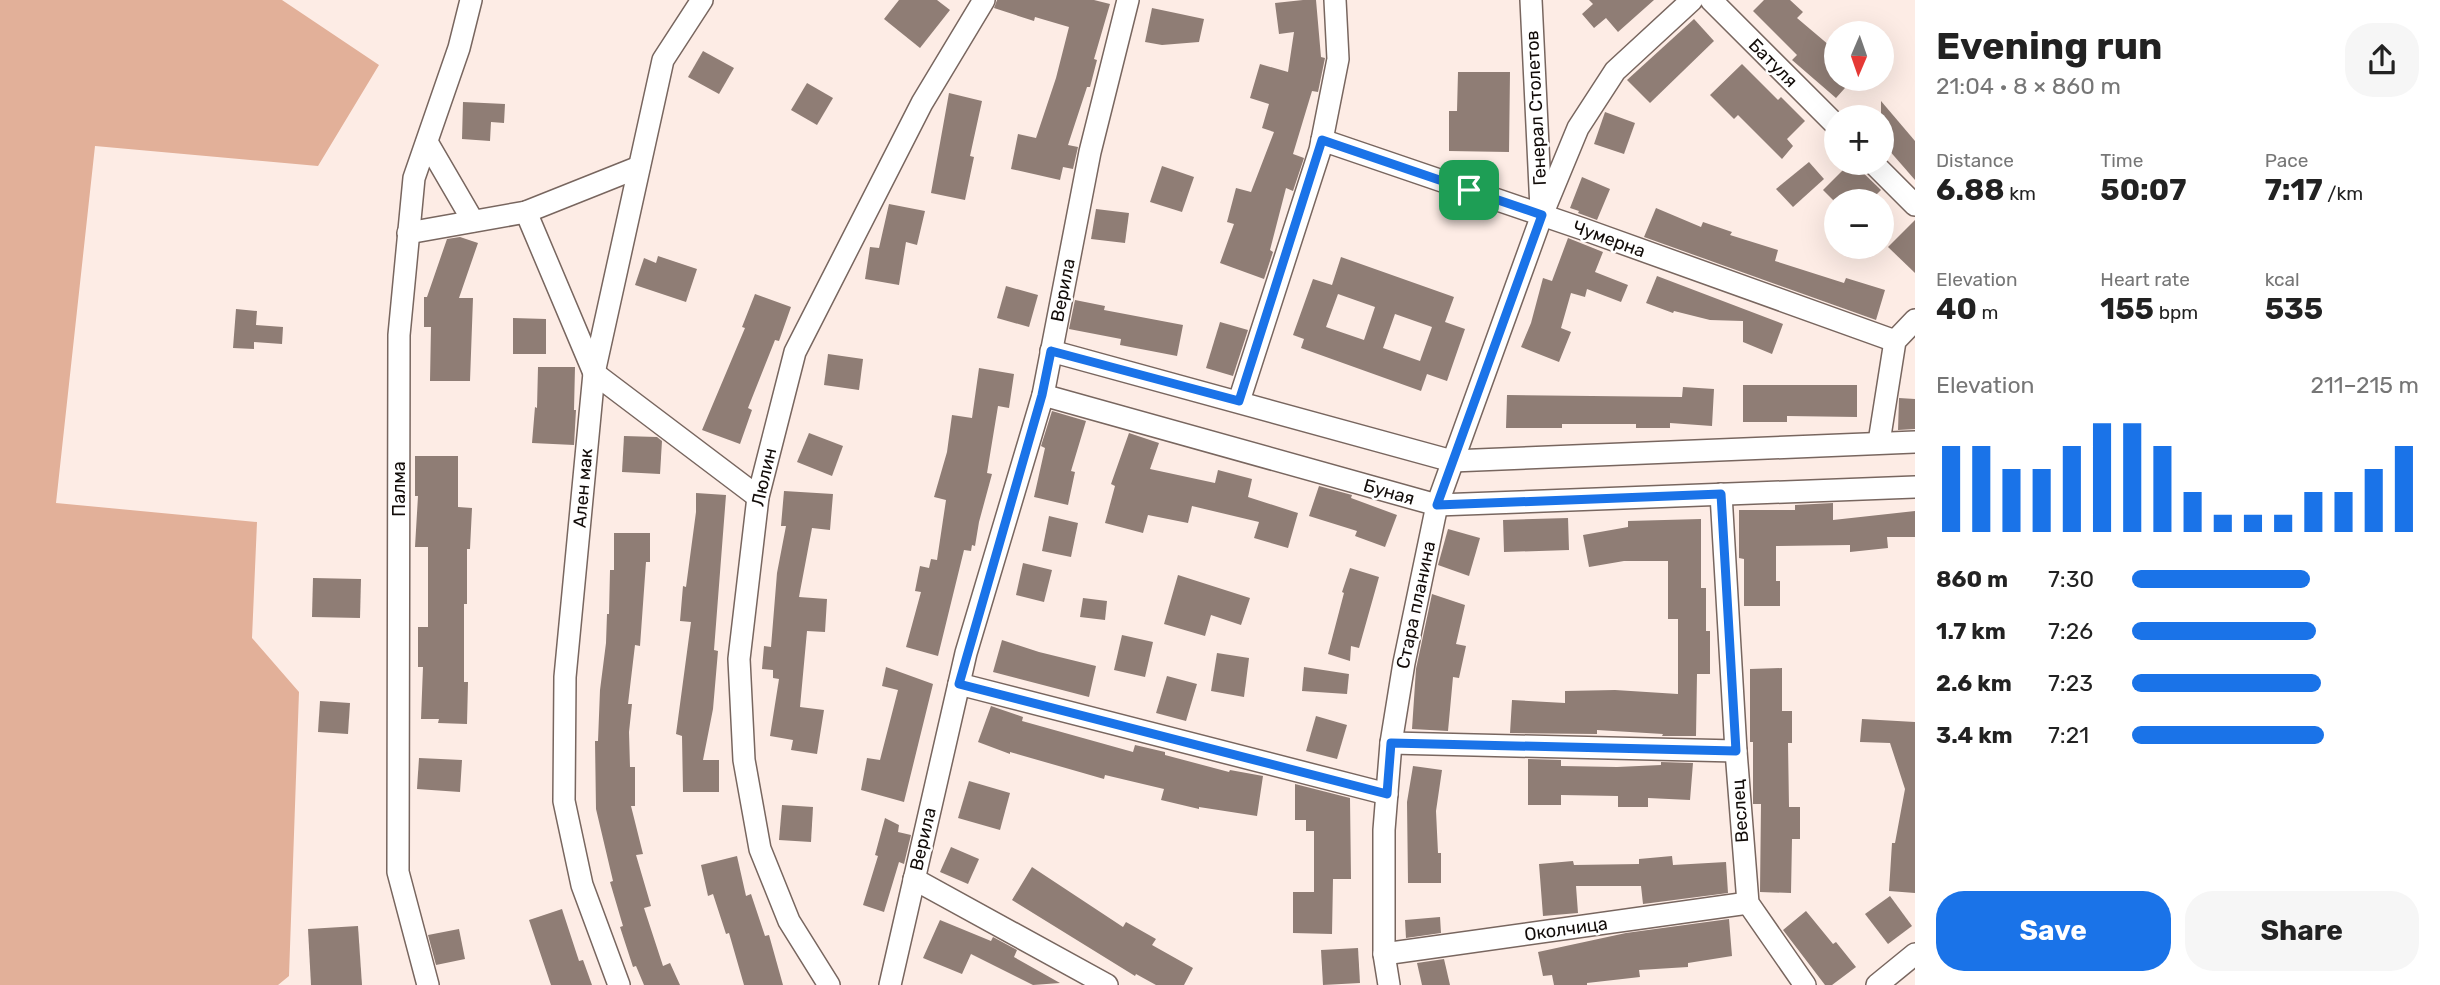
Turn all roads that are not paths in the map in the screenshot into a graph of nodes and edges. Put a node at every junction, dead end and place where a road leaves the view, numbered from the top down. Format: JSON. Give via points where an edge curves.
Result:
{"nodes":[{"id":1,"x":471,"y":0,"type":"edge"},
{"id":2,"x":702,"y":0,"type":"edge"},
{"id":3,"x":984,"y":0,"type":"edge"},
{"id":4,"x":1128,"y":0,"type":"edge"},
{"id":5,"x":1335,"y":0,"type":"edge"},
{"id":6,"x":1531,"y":0,"type":"edge"},
{"id":7,"x":1692,"y":0,"type":"edge"},
{"id":8,"x":1711,"y":0,"type":"edge"},
{"id":9,"x":1824,"y":113,"type":"edge"},
{"id":10,"x":1322,"y":140,"type":"junction"},
{"id":11,"x":427,"y":142,"type":"junction"},
{"id":12,"x":639,"y":167,"type":"junction"},
{"id":13,"x":1885,"y":175,"type":"edge"},
{"id":14,"x":1915,"y":205,"type":"edge"},
{"id":15,"x":526,"y":212,"type":"junction"},
{"id":16,"x":1542,"y":215,"type":"junction"},
{"id":17,"x":472,"y":221,"type":"junction"},
{"id":18,"x":408,"y":233,"type":"junction"},
{"id":19,"x":1915,"y":320,"type":"edge"},
{"id":20,"x":1895,"y":341,"type":"junction"},
{"id":21,"x":1051,"y":351,"type":"junction"},
{"id":22,"x":594,"y":373,"type":"junction"},
{"id":23,"x":1042,"y":395,"type":"junction"},
{"id":24,"x":1239,"y":401,"type":"junction"},
{"id":25,"x":1879,"y":442,"type":"junction"},
{"id":26,"x":1915,"y":442,"type":"edge"},
{"id":27,"x":1452,"y":461,"type":"junction"},
{"id":28,"x":1915,"y":486,"type":"edge"},
{"id":29,"x":1721,"y":494,"type":"junction"},
{"id":30,"x":758,"y":498,"type":"junction"},
{"id":31,"x":1437,"y":505,"type":"junction"},
{"id":32,"x":959,"y":684,"type":"junction"},
{"id":33,"x":1391,"y":743,"type":"junction"},
{"id":34,"x":1736,"y":751,"type":"junction"},
{"id":35,"x":1387,"y":794,"type":"junction"},
{"id":36,"x":914,"y":878,"type":"junction"},
{"id":37,"x":1748,"y":903,"type":"junction"},
{"id":38,"x":1384,"y":954,"type":"junction"},
{"id":39,"x":1915,"y":954,"type":"edge"},
{"id":40,"x":428,"y":985,"type":"edge"},
{"id":41,"x":619,"y":985,"type":"edge"},
{"id":42,"x":829,"y":985,"type":"edge"},
{"id":43,"x":890,"y":985,"type":"edge"},
{"id":44,"x":1107,"y":985,"type":"edge"},
{"id":45,"x":1389,"y":985,"type":"edge"},
{"id":46,"x":1805,"y":985,"type":"edge"},
{"id":47,"x":1877,"y":985,"type":"edge"}],
"edges":[{"from":1,"to":11,"type":"street","name":"Палма"},
{"from":2,"to":12,"type":"street","name":"Ален мак","via":[[663,60]]},
{"from":3,"to":30,"type":"street","name":"Люлин","via":[[922,103],[795,352]]},
{"from":4,"to":21,"type":"street","name":"Верила","via":[[1090,152]]},
{"from":5,"to":10,"type":"street","via":[[1338,59]]},
{"from":6,"to":16,"type":"street","name":"Генерал Столетов"},
{"from":7,"to":16,"type":"street","name":"Стара планина","via":[[1615,71],[1578,128]]},
{"from":8,"to":9,"type":"street","name":"Батуля"},
{"from":10,"to":16,"type":"street","name":"Чумерна"},
{"from":10,"to":24,"type":"street"},
{"from":11,"to":17,"type":"street"},
{"from":11,"to":18,"type":"street","name":"Палма","via":[[414,178]]},
{"from":12,"to":15,"type":"street"},
{"from":12,"to":22,"type":"street","name":"Ален мак"},
{"from":13,"to":14,"type":"street"},
{"from":15,"to":17,"type":"street"},
{"from":15,"to":22,"type":"street"},
{"from":16,"to":20,"type":"street","name":"Чумерна"},
{"from":16,"to":27,"type":"street","name":"Стара планина"},
{"from":17,"to":18,"type":"street"},
{"from":18,"to":40,"type":"street","name":"Палма","via":[[399,335],[398,872]]},
{"from":19,"to":20,"type":"street"},
{"from":20,"to":25,"type":"street"},
{"from":21,"to":23,"type":"street","name":"Верила"},
{"from":21,"to":24,"type":"street"},
{"from":22,"to":30,"type":"street"},
{"from":22,"to":41,"type":"street","name":"Ален мак","via":[[565,677],[564,800],[582,885]]},
{"from":23,"to":31,"type":"street","name":"Буная"},
{"from":23,"to":32,"type":"street","name":"Верила"},
{"from":24,"to":27,"type":"street"},
{"from":25,"to":26,"type":"street"},
{"from":25,"to":27,"type":"street"},
{"from":27,"to":31,"type":"street","name":"Стара планина"},
{"from":28,"to":29,"type":"street","name":"Буная"},
{"from":29,"to":31,"type":"street","name":"Буная"},
{"from":29,"to":34,"type":"street","name":"Веслец"},
{"from":30,"to":42,"type":"street","name":"Люлин","via":[[740,659],[744,760],[760,849],[789,921]]},
{"from":31,"to":33,"type":"street","name":"Стара планина"},
{"from":32,"to":35,"type":"street"},
{"from":32,"to":36,"type":"street","name":"Верила"},
{"from":33,"to":34,"type":"street"},
{"from":33,"to":35,"type":"street","name":"Стара планина"},
{"from":34,"to":37,"type":"street","name":"Веслец"},
{"from":35,"to":38,"type":"street","name":"Стара планина"},
{"from":36,"to":43,"type":"street","name":"Верила"},
{"from":36,"to":44,"type":"street"},
{"from":37,"to":38,"type":"street","name":"Околчица"},
{"from":37,"to":46,"type":"street"},
{"from":38,"to":45,"type":"street","name":"Стара планина"},
{"from":39,"to":47,"type":"street"}]}
